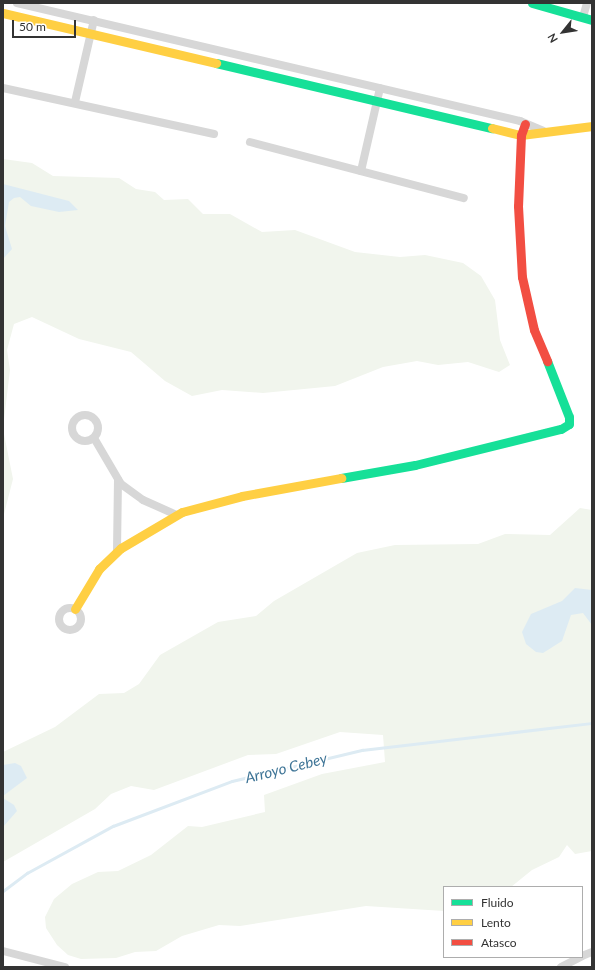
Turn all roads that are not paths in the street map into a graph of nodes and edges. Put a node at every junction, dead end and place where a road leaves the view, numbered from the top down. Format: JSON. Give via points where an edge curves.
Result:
{"nodes":[{"id":1,"x":17,"y":3,"type":"edge"},
{"id":2,"x":532,"y":3,"type":"edge"},
{"id":3,"x":587,"y":3,"type":"edge"},
{"id":4,"x":3,"y":13,"type":"edge"},
{"id":5,"x":588,"y":18,"type":"edge"},
{"id":6,"x":94,"y":20,"type":"junction"},
{"id":7,"x":91,"y":32,"type":"junction"},
{"id":8,"x":3,"y":88,"type":"edge"},
{"id":9,"x":380,"y":88,"type":"junction"},
{"id":10,"x":377,"y":100,"type":"junction"},
{"id":11,"x":75,"y":102,"type":"junction"},
{"id":12,"x":525,"y":124,"type":"junction"},
{"id":13,"x":592,"y":126,"type":"edge"},
{"id":14,"x":545,"y":132,"type":"junction"},
{"id":15,"x":214,"y":134,"type":"dead end"},
{"id":16,"x":521,"y":135,"type":"junction"},
{"id":17,"x":250,"y":142,"type":"dead end"},
{"id":18,"x":361,"y":171,"type":"junction"},
{"id":19,"x":464,"y":198,"type":"dead end"},
{"id":20,"x":94,"y":438,"type":"dead end"},
{"id":21,"x":118,"y":479,"type":"junction"},
{"id":22,"x":177,"y":515,"type":"junction"},
{"id":23,"x":117,"y":551,"type":"junction"},
{"id":24,"x":75,"y":609,"type":"dead end"},
{"id":25,"x":3,"y":951,"type":"edge"},
{"id":26,"x":579,"y":958,"type":"edge"},
{"id":27,"x":65,"y":967,"type":"edge"},
{"id":28,"x":561,"y":967,"type":"edge"}],
"edges":[{"from":1,"to":6,"type":"street"},
{"from":2,"to":5,"type":"street"},
{"from":3,"to":5,"type":"street"},
{"from":4,"to":7,"type":"street"},
{"from":6,"to":7,"type":"street"},
{"from":6,"to":9,"type":"street"},
{"from":7,"to":10,"type":"street"},
{"from":7,"to":11,"type":"street"},
{"from":8,"to":11,"type":"street"},
{"from":9,"to":10,"type":"street"},
{"from":9,"to":12,"type":"street"},
{"from":10,"to":16,"type":"street"},
{"from":10,"to":18,"type":"street"},
{"from":11,"to":15,"type":"street"},
{"from":12,"to":14,"type":"street"},
{"from":12,"to":16,"type":"street"},
{"from":13,"to":14,"type":"street"},
{"from":14,"to":16,"type":"street"},
{"from":16,"to":22,"type":"street","via":[[518,206],[522,277],[534,330],[569,417],[569,424],[561,429],[415,465],[242,496]]},
{"from":17,"to":18,"type":"street"},
{"from":18,"to":19,"type":"street"},
{"from":20,"to":21,"type":"street"},
{"from":21,"to":22,"type":"street","via":[[142,500]]},
{"from":21,"to":23,"type":"street"},
{"from":22,"to":23,"type":"street","via":[[148,529]]},
{"from":23,"to":24,"type":"street","via":[[99,569]]},
{"from":25,"to":27,"type":"street"},
{"from":26,"to":28,"type":"street"}]}
